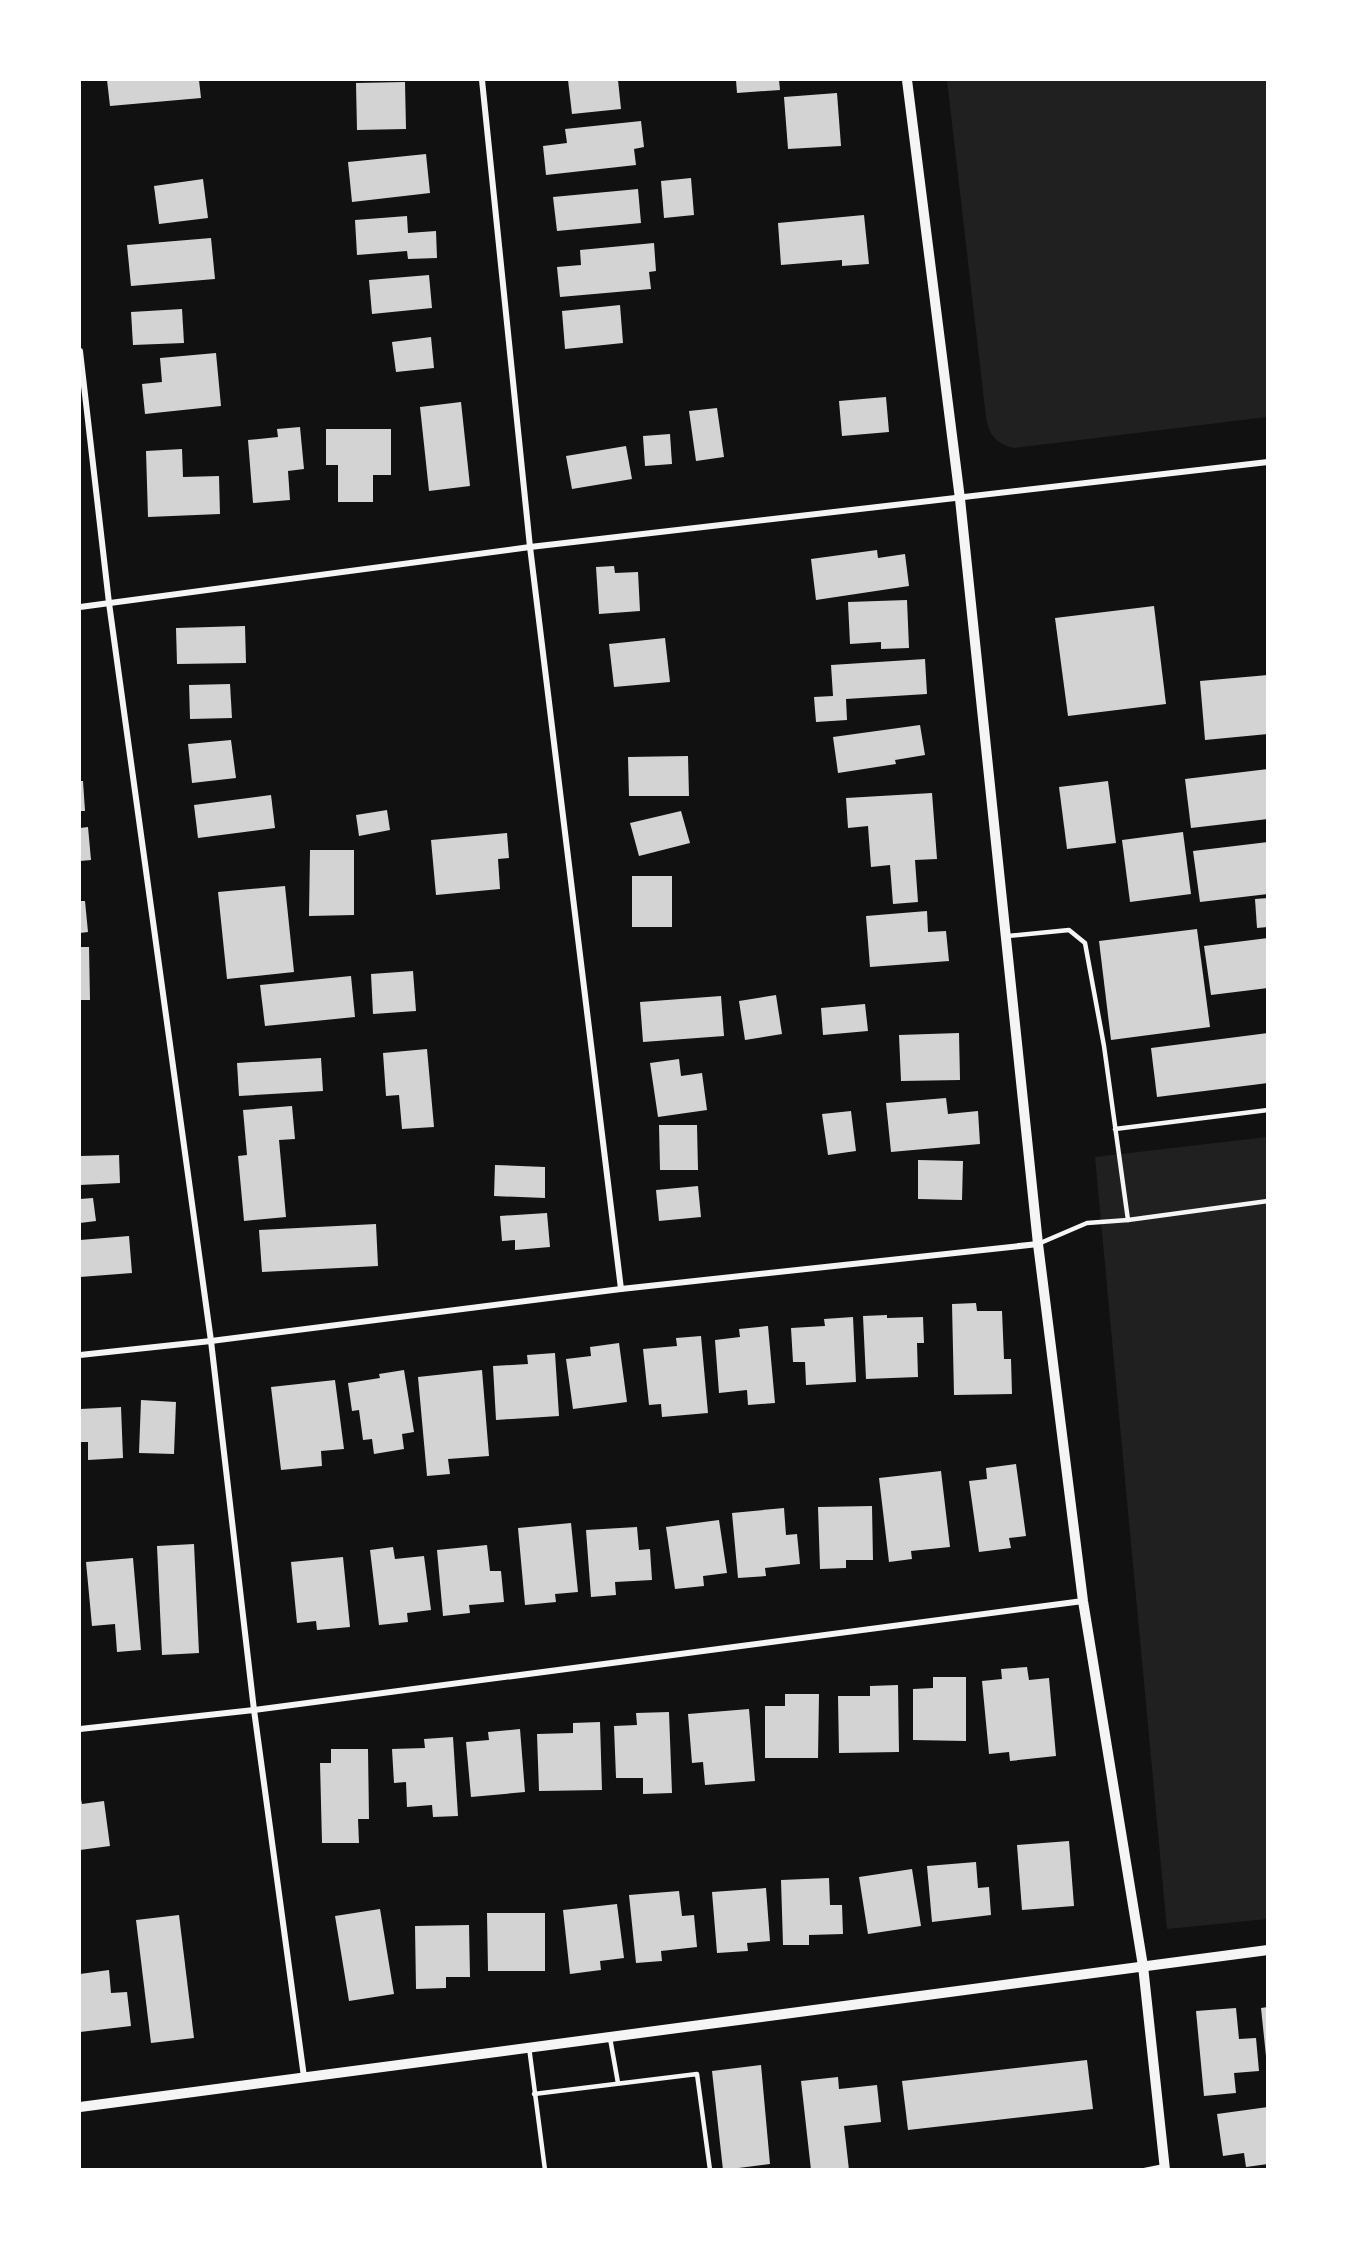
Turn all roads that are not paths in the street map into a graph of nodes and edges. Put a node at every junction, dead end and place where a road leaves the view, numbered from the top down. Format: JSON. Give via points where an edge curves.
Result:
{"nodes":[{"id":1,"x":482,"y":80,"type":"edge"},
{"id":2,"x":907,"y":80,"type":"edge"},
{"id":3,"x":80,"y":351,"type":"edge"},
{"id":4,"x":1268,"y":462,"type":"edge"},
{"id":5,"x":960,"y":499,"type":"junction"},
{"id":6,"x":530,"y":547,"type":"junction"},
{"id":7,"x":109,"y":603,"type":"junction"},
{"id":8,"x":80,"y":607,"type":"edge"},
{"id":9,"x":1006,"y":936,"type":"junction"},
{"id":10,"x":1268,"y":1110,"type":"edge"},
{"id":11,"x":1115,"y":1129,"type":"junction"},
{"id":12,"x":1268,"y":1201,"type":"edge"},
{"id":13,"x":1128,"y":1221,"type":"junction"},
{"id":14,"x":1038,"y":1244,"type":"junction"},
{"id":15,"x":621,"y":1289,"type":"junction"},
{"id":16,"x":211,"y":1341,"type":"junction"},
{"id":17,"x":80,"y":1355,"type":"edge"},
{"id":18,"x":1083,"y":1601,"type":"junction"},
{"id":19,"x":254,"y":1710,"type":"junction"},
{"id":20,"x":80,"y":1729,"type":"edge"},
{"id":21,"x":1268,"y":1950,"type":"edge"},
{"id":22,"x":1143,"y":1966,"type":"junction"},
{"id":23,"x":610,"y":2036,"type":"junction"},
{"id":24,"x":529,"y":2048,"type":"junction"},
{"id":25,"x":304,"y":2077,"type":"junction"},
{"id":26,"x":618,"y":2083,"type":"junction"},
{"id":27,"x":534,"y":2094,"type":"junction"},
{"id":28,"x":80,"y":2107,"type":"edge"},
{"id":29,"x":1165,"y":2168,"type":"edge"},
{"id":30,"x":545,"y":2169,"type":"edge"},
{"id":31,"x":710,"y":2169,"type":"edge"},
{"id":32,"x":1145,"y":2169,"type":"edge"}],
"edges":[{"from":1,"to":6,"type":"street"},
{"from":2,"to":5,"type":"street"},
{"from":3,"to":7,"type":"street"},
{"from":4,"to":5,"type":"street"},
{"from":5,"to":6,"type":"street"},
{"from":5,"to":9,"type":"street"},
{"from":6,"to":7,"type":"street"},
{"from":6,"to":15,"type":"street"},
{"from":7,"to":8,"type":"street"},
{"from":7,"to":16,"type":"street"},
{"from":9,"to":11,"type":"lane","via":[[1069,930],[1086,943]]},
{"from":9,"to":14,"type":"street"},
{"from":10,"to":11,"type":"lane"},
{"from":11,"to":13,"type":"lane"},
{"from":12,"to":13,"type":"lane"},
{"from":13,"to":14,"type":"lane","via":[[1087,1223]]},
{"from":14,"to":15,"type":"street"},
{"from":14,"to":18,"type":"street"},
{"from":15,"to":16,"type":"street"},
{"from":16,"to":17,"type":"street"},
{"from":16,"to":19,"type":"street"},
{"from":18,"to":19,"type":"street"},
{"from":18,"to":22,"type":"street"},
{"from":19,"to":20,"type":"street"},
{"from":19,"to":25,"type":"street"},
{"from":21,"to":22,"type":"street"},
{"from":22,"to":23,"type":"street"},
{"from":22,"to":29,"type":"street"},
{"from":23,"to":24,"type":"street"},
{"from":23,"to":26,"type":"lane"},
{"from":24,"to":25,"type":"street"},
{"from":24,"to":27,"type":"lane"},
{"from":25,"to":28,"type":"street"},
{"from":26,"to":27,"type":"lane"},
{"from":26,"to":31,"type":"lane","via":[[697,2074]]},
{"from":27,"to":30,"type":"lane"},
{"from":29,"to":32,"type":"lane"}]}
